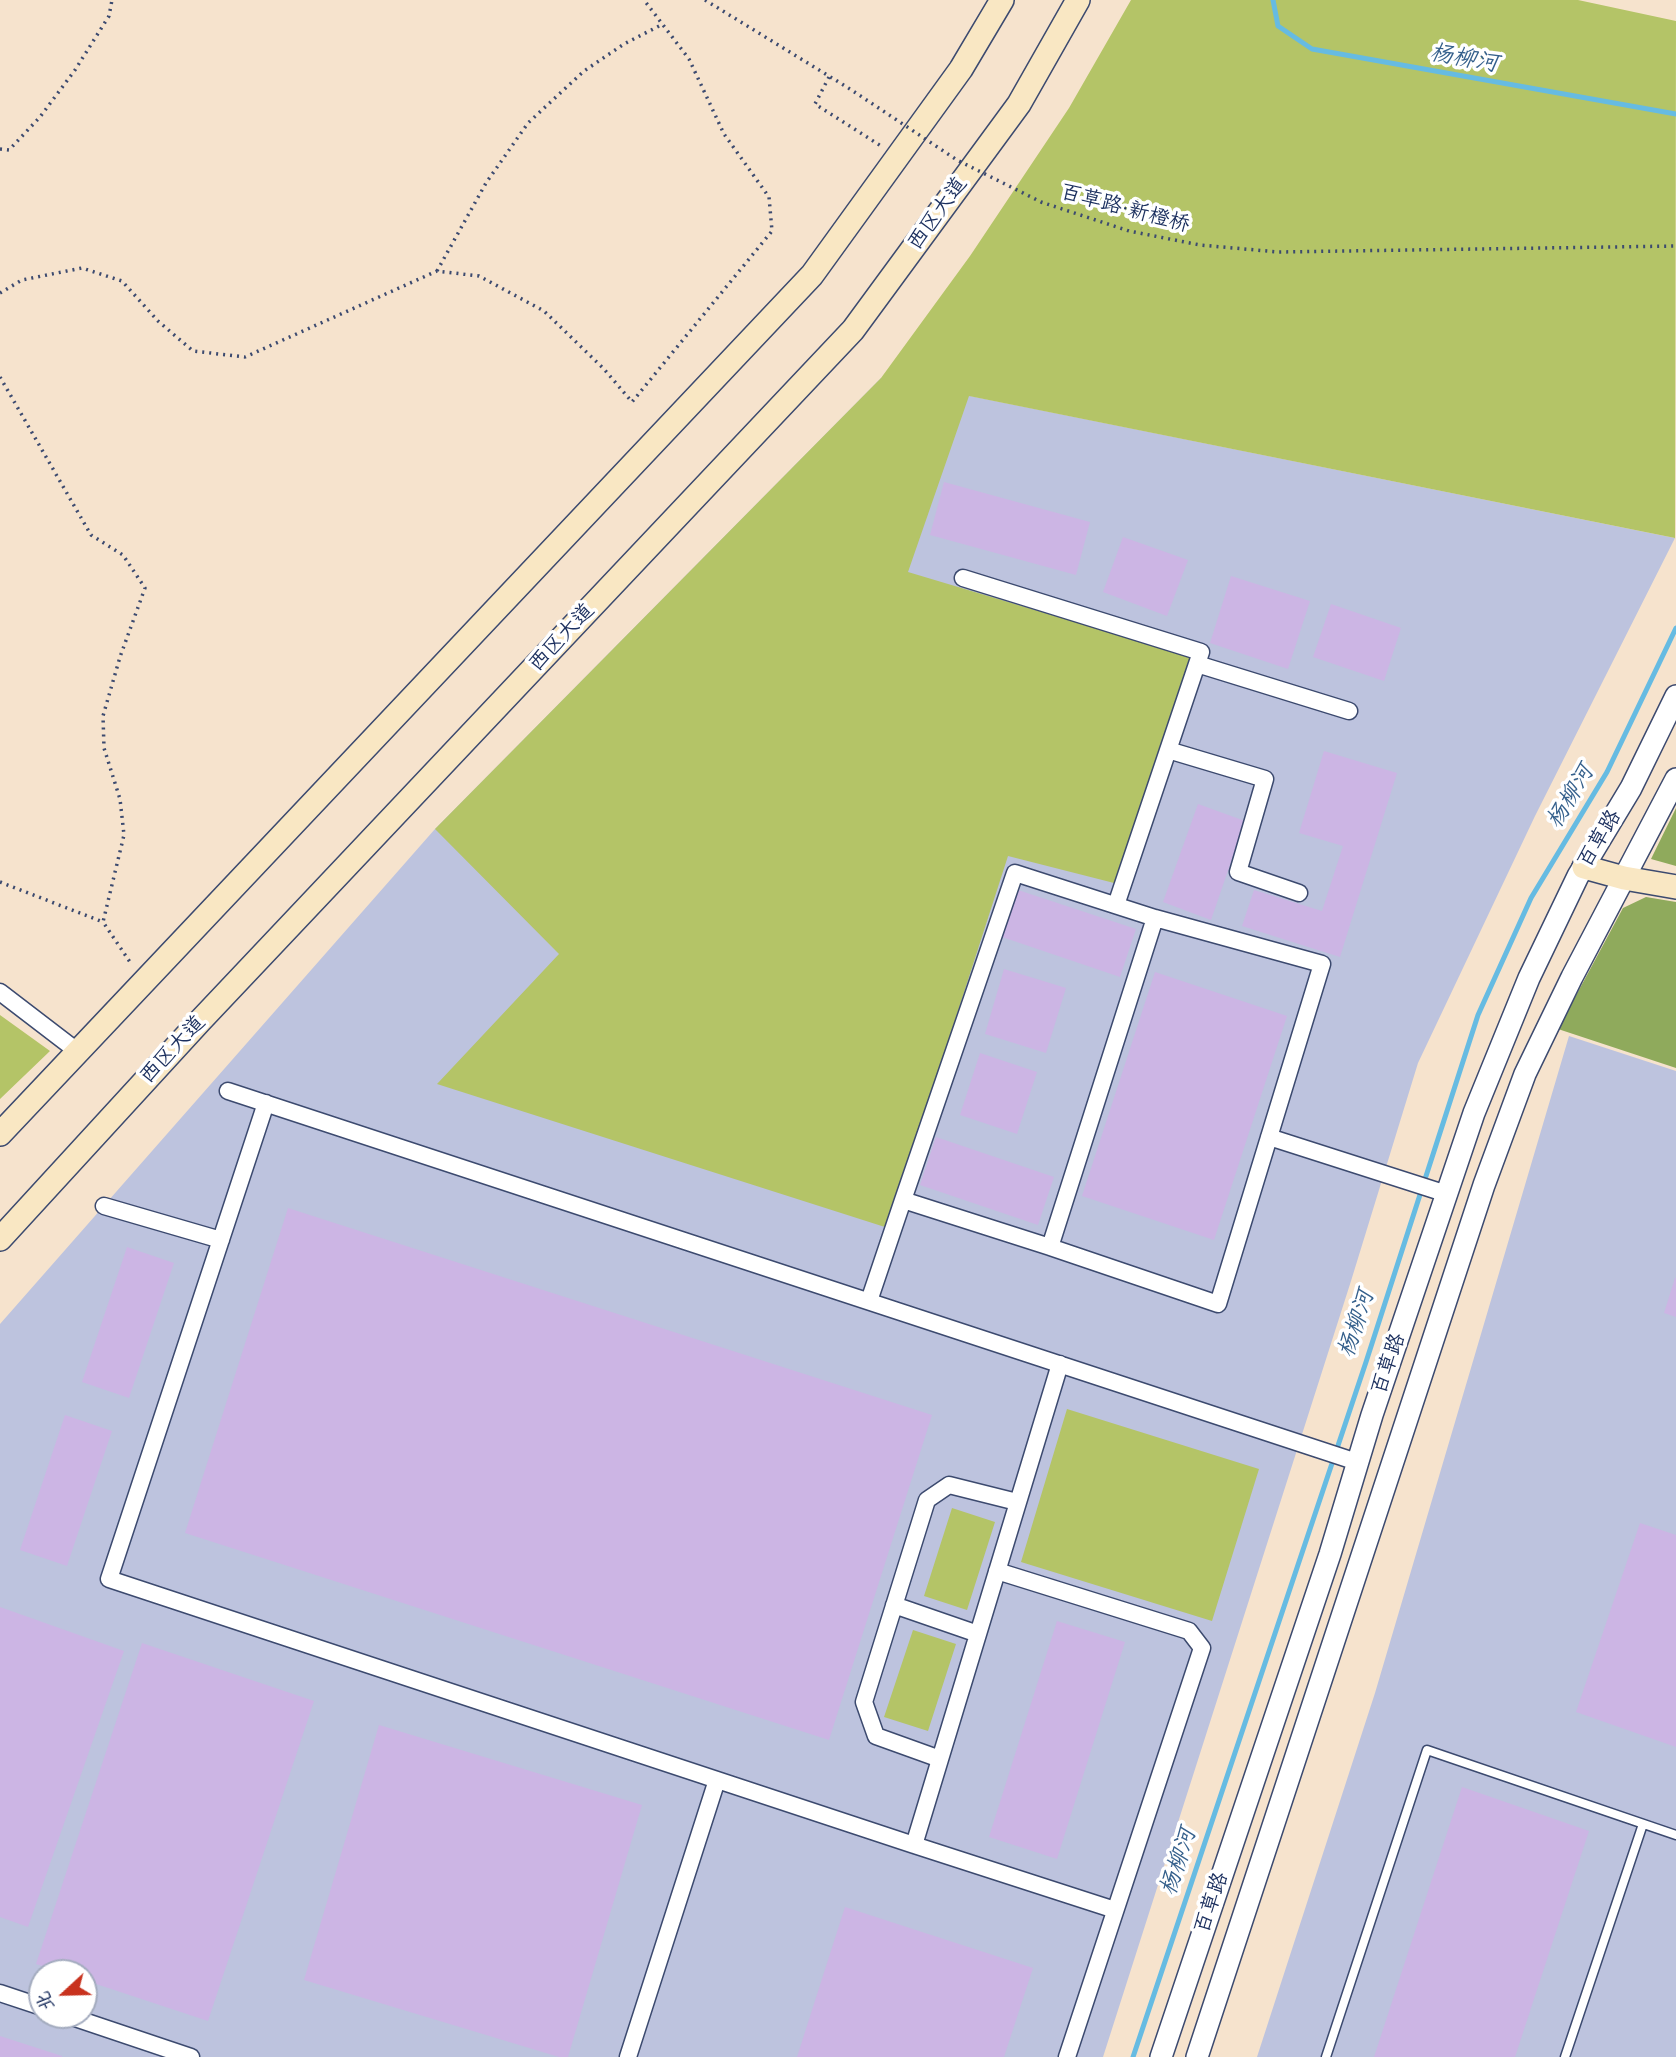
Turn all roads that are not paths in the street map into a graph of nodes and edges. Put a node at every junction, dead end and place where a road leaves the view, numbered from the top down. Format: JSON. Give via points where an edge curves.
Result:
{"nodes":[{"id":1,"x":1002,"y":0,"type":"edge"},
{"id":2,"x":1078,"y":0,"type":"edge"},
{"id":3,"x":963,"y":578,"type":"dead end"},
{"id":4,"x":1197,"y":664,"type":"junction"},
{"id":5,"x":1676,"y":696,"type":"edge"},
{"id":6,"x":1349,"y":711,"type":"dead end"},
{"id":7,"x":1168,"y":750,"type":"junction"},
{"id":8,"x":1676,"y":779,"type":"edge"},
{"id":9,"x":1584,"y":867,"type":"junction"},
{"id":10,"x":1623,"y":878,"type":"junction"},
{"id":11,"x":1676,"y":887,"type":"edge"},
{"id":12,"x":1299,"y":893,"type":"dead end"},
{"id":13,"x":1116,"y":905,"type":"junction"},
{"id":14,"x":1155,"y":918,"type":"junction"},
{"id":15,"x":0,"y":992,"type":"edge"},
{"id":16,"x":78,"y":1051,"type":"junction"},
{"id":17,"x":228,"y":1091,"type":"dead end"},
{"id":18,"x":266,"y":1103,"type":"junction"},
{"id":19,"x":0,"y":1134,"type":"edge"},
{"id":20,"x":1269,"y":1137,"type":"junction"},
{"id":21,"x":1439,"y":1191,"type":"junction"},
{"id":22,"x":903,"y":1200,"type":"junction"},
{"id":23,"x":104,"y":1206,"type":"dead end"},
{"id":24,"x":0,"y":1239,"type":"edge"},
{"id":25,"x":221,"y":1240,"type":"junction"},
{"id":26,"x":1050,"y":1247,"type":"junction"},
{"id":27,"x":869,"y":1301,"type":"junction"},
{"id":28,"x":1060,"y":1364,"type":"junction"},
{"id":29,"x":1350,"y":1460,"type":"junction"},
{"id":30,"x":1017,"y":1502,"type":"junction"},
{"id":31,"x":996,"y":1572,"type":"junction"},
{"id":32,"x":894,"y":1605,"type":"junction"},
{"id":33,"x":978,"y":1634,"type":"junction"},
{"id":34,"x":940,"y":1759,"type":"junction"},
{"id":35,"x":716,"y":1780,"type":"junction"},
{"id":36,"x":1643,"y":1824,"type":"junction"},
{"id":37,"x":1676,"y":1835,"type":"edge"},
{"id":38,"x":914,"y":1846,"type":"junction"},
{"id":39,"x":1115,"y":1910,"type":"junction"},
{"id":40,"x":0,"y":1993,"type":"edge"},
{"id":41,"x":28,"y":2002,"type":"edge"},
{"id":42,"x":98,"y":2026,"type":"edge"},
{"id":43,"x":191,"y":2057,"type":"edge"},
{"id":44,"x":628,"y":2057,"type":"edge"},
{"id":45,"x":1067,"y":2057,"type":"edge"},
{"id":46,"x":1161,"y":2057,"type":"edge"},
{"id":47,"x":1197,"y":2057,"type":"edge"},
{"id":48,"x":1326,"y":2057,"type":"edge"},
{"id":49,"x":1565,"y":2057,"type":"edge"}],
"edges":[{"from":1,"to":16,"type":"main road","via":[[961,69],[812,275]]},
{"from":2,"to":24,"type":"main road","name":"西区大道","via":[[1019,104],[853,330]]},
{"from":3,"to":4,"type":"street","via":[[1201,652]]},
{"from":4,"to":6,"type":"street"},
{"from":4,"to":7,"type":"street"},
{"from":5,"to":9,"type":"street","name":"百草路","via":[[1631,788]]},
{"from":7,"to":12,"type":"street","via":[[1265,779],[1238,872]]},
{"from":7,"to":13,"type":"street"},
{"from":8,"to":10,"type":"street","name":"百草路"},
{"from":9,"to":10,"type":"main road"},
{"from":9,"to":21,"type":"street","name":"百草路","via":[[1529,978]]},
{"from":10,"to":11,"type":"main road"},
{"from":10,"to":47,"type":"street","name":"百草路","via":[[1525,1074],[1484,1185]]},
{"from":13,"to":14,"type":"street"},
{"from":13,"to":22,"type":"street","via":[[1015,873]]},
{"from":14,"to":20,"type":"street","via":[[1322,964]]},
{"from":14,"to":26,"type":"street"},
{"from":15,"to":16,"type":"street"},
{"from":16,"to":19,"type":"main road"},
{"from":17,"to":18,"type":"street"},
{"from":18,"to":25,"type":"street"},
{"from":18,"to":27,"type":"street"},
{"from":20,"to":21,"type":"street"},
{"from":20,"to":26,"type":"street","via":[[1218,1304]]},
{"from":21,"to":29,"type":"street","name":"百草路","via":[[1371,1415]]},
{"from":22,"to":26,"type":"street"},
{"from":22,"to":27,"type":"street"},
{"from":23,"to":25,"type":"street"},
{"from":25,"to":35,"type":"street","via":[[109,1578]]},
{"from":27,"to":28,"type":"street"},
{"from":28,"to":29,"type":"street"},
{"from":28,"to":30,"type":"street"},
{"from":29,"to":46,"type":"street","name":"百草路","via":[[1330,1554]]},
{"from":30,"to":31,"type":"street"},
{"from":30,"to":32,"type":"street","via":[[949,1485],[927,1500]]},
{"from":31,"to":33,"type":"street"},
{"from":31,"to":39,"type":"street","via":[[1189,1631],[1202,1647]]},
{"from":32,"to":33,"type":"street"},
{"from":32,"to":34,"type":"street","via":[[864,1702],[876,1736]]},
{"from":33,"to":34,"type":"street"},
{"from":34,"to":38,"type":"street"},
{"from":35,"to":38,"type":"street"},
{"from":35,"to":44,"type":"street"},
{"from":36,"to":37,"type":"lane"},
{"from":36,"to":48,"type":"lane","via":[[1427,1750]]},
{"from":36,"to":49,"type":"lane"},
{"from":38,"to":39,"type":"street"},
{"from":39,"to":45,"type":"street"},
{"from":40,"to":41,"type":"street"},
{"from":42,"to":43,"type":"street"}]}
